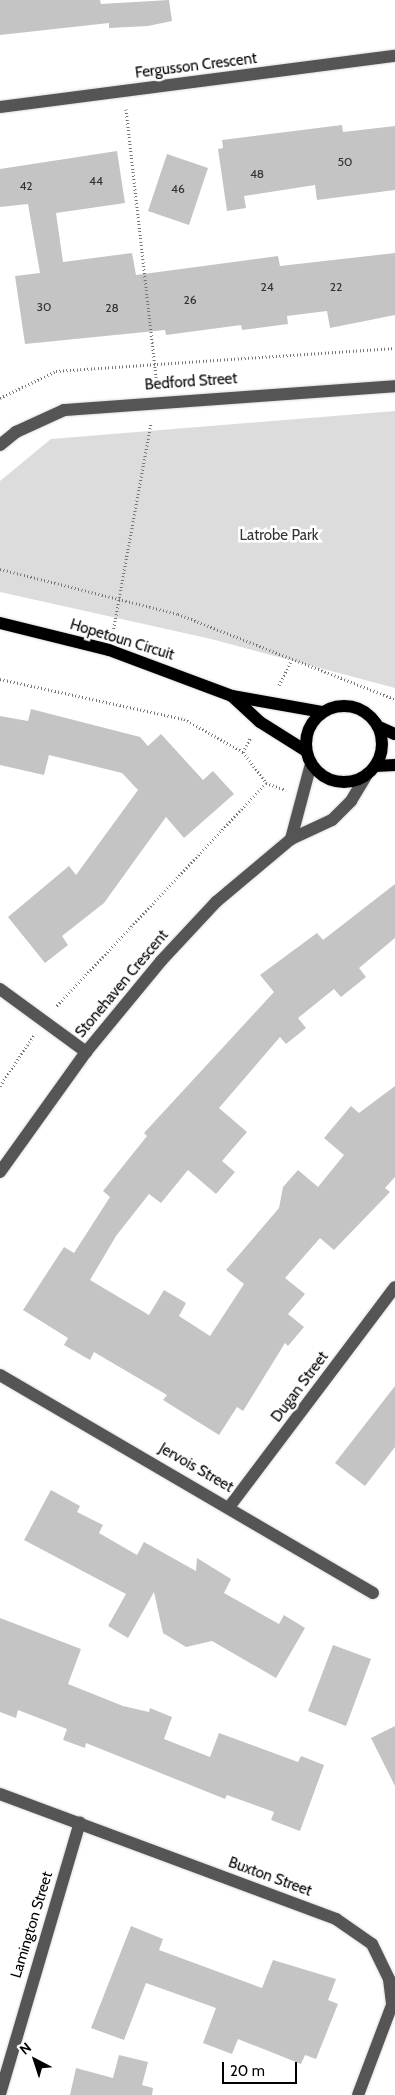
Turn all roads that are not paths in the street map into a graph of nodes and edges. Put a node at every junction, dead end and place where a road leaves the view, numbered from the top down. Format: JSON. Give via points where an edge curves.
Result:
{"nodes":[{"id":1,"x":395,"y":56,"type":"edge"},
{"id":2,"x":0,"y":106,"type":"edge"},
{"id":3,"x":395,"y":386,"type":"edge"},
{"id":4,"x":0,"y":445,"type":"edge"},
{"id":5,"x":0,"y":623,"type":"edge"},
{"id":6,"x":232,"y":696,"type":"junction"},
{"id":7,"x":322,"y":712,"type":"junction"},
{"id":8,"x":379,"y":727,"type":"junction"},
{"id":9,"x":395,"y":734,"type":"edge"},
{"id":10,"x":306,"y":751,"type":"junction"},
{"id":11,"x":311,"y":764,"type":"junction"},
{"id":12,"x":395,"y":765,"type":"edge"},
{"id":13,"x":371,"y":770,"type":"junction"},
{"id":14,"x":291,"y":839,"type":"junction"},
{"id":15,"x":0,"y":989,"type":"edge"},
{"id":16,"x":86,"y":1052,"type":"junction"},
{"id":17,"x":0,"y":1172,"type":"edge"},
{"id":18,"x":395,"y":1287,"type":"edge"},
{"id":19,"x":0,"y":1375,"type":"edge"},
{"id":20,"x":230,"y":1506,"type":"junction"},
{"id":21,"x":373,"y":1594,"type":"dead end"},
{"id":22,"x":0,"y":1794,"type":"edge"},
{"id":23,"x":80,"y":1823,"type":"junction"},
{"id":24,"x":0,"y":2094,"type":"edge"},
{"id":25,"x":358,"y":2095,"type":"edge"}],
"edges":[{"from":1,"to":2,"type":"street","name":"Fergusson Crescent"},
{"from":3,"to":4,"type":"street","name":"Bedford Street","via":[[155,400],[64,410],[16,432]]},
{"from":5,"to":6,"type":"main road","name":"Hopetoun Circuit","via":[[109,650]]},
{"from":6,"to":7,"type":"main road","name":"Hopetoun Circuit"},
{"from":6,"to":10,"type":"main road","name":"Hopetoun Circuit","via":[[260,722]]},
{"from":7,"to":8,"type":"main road","via":[[350,706],[363,710]]},
{"from":7,"to":10,"type":"main road","via":[[309,729]]},
{"from":8,"to":9,"type":"main road"},
{"from":8,"to":13,"type":"main road","via":[[381,754]]},
{"from":10,"to":11,"type":"main road"},
{"from":11,"to":13,"type":"main road","via":[[337,781]]},
{"from":11,"to":14,"type":"street"},
{"from":12,"to":13,"type":"main road"},
{"from":13,"to":14,"type":"street","name":"Stonehaven Crescent","via":[[352,801],[332,820]]},
{"from":14,"to":16,"type":"street","name":"Stonehaven Crescent","via":[[216,902]]},
{"from":15,"to":16,"type":"street"},
{"from":16,"to":17,"type":"street","name":"Stonehaven Crescent"},
{"from":18,"to":20,"type":"street","name":"Dugan Street"},
{"from":19,"to":20,"type":"street","name":"Jervois Street"},
{"from":20,"to":21,"type":"street","name":"Jervois Street"},
{"from":22,"to":23,"type":"street","name":"Buxton Street"},
{"from":23,"to":24,"type":"street","name":"Lamington Street"},
{"from":23,"to":25,"type":"street","name":"Buxton Street","via":[[336,1919],[372,1944],[390,1979],[392,2005]]}]}
